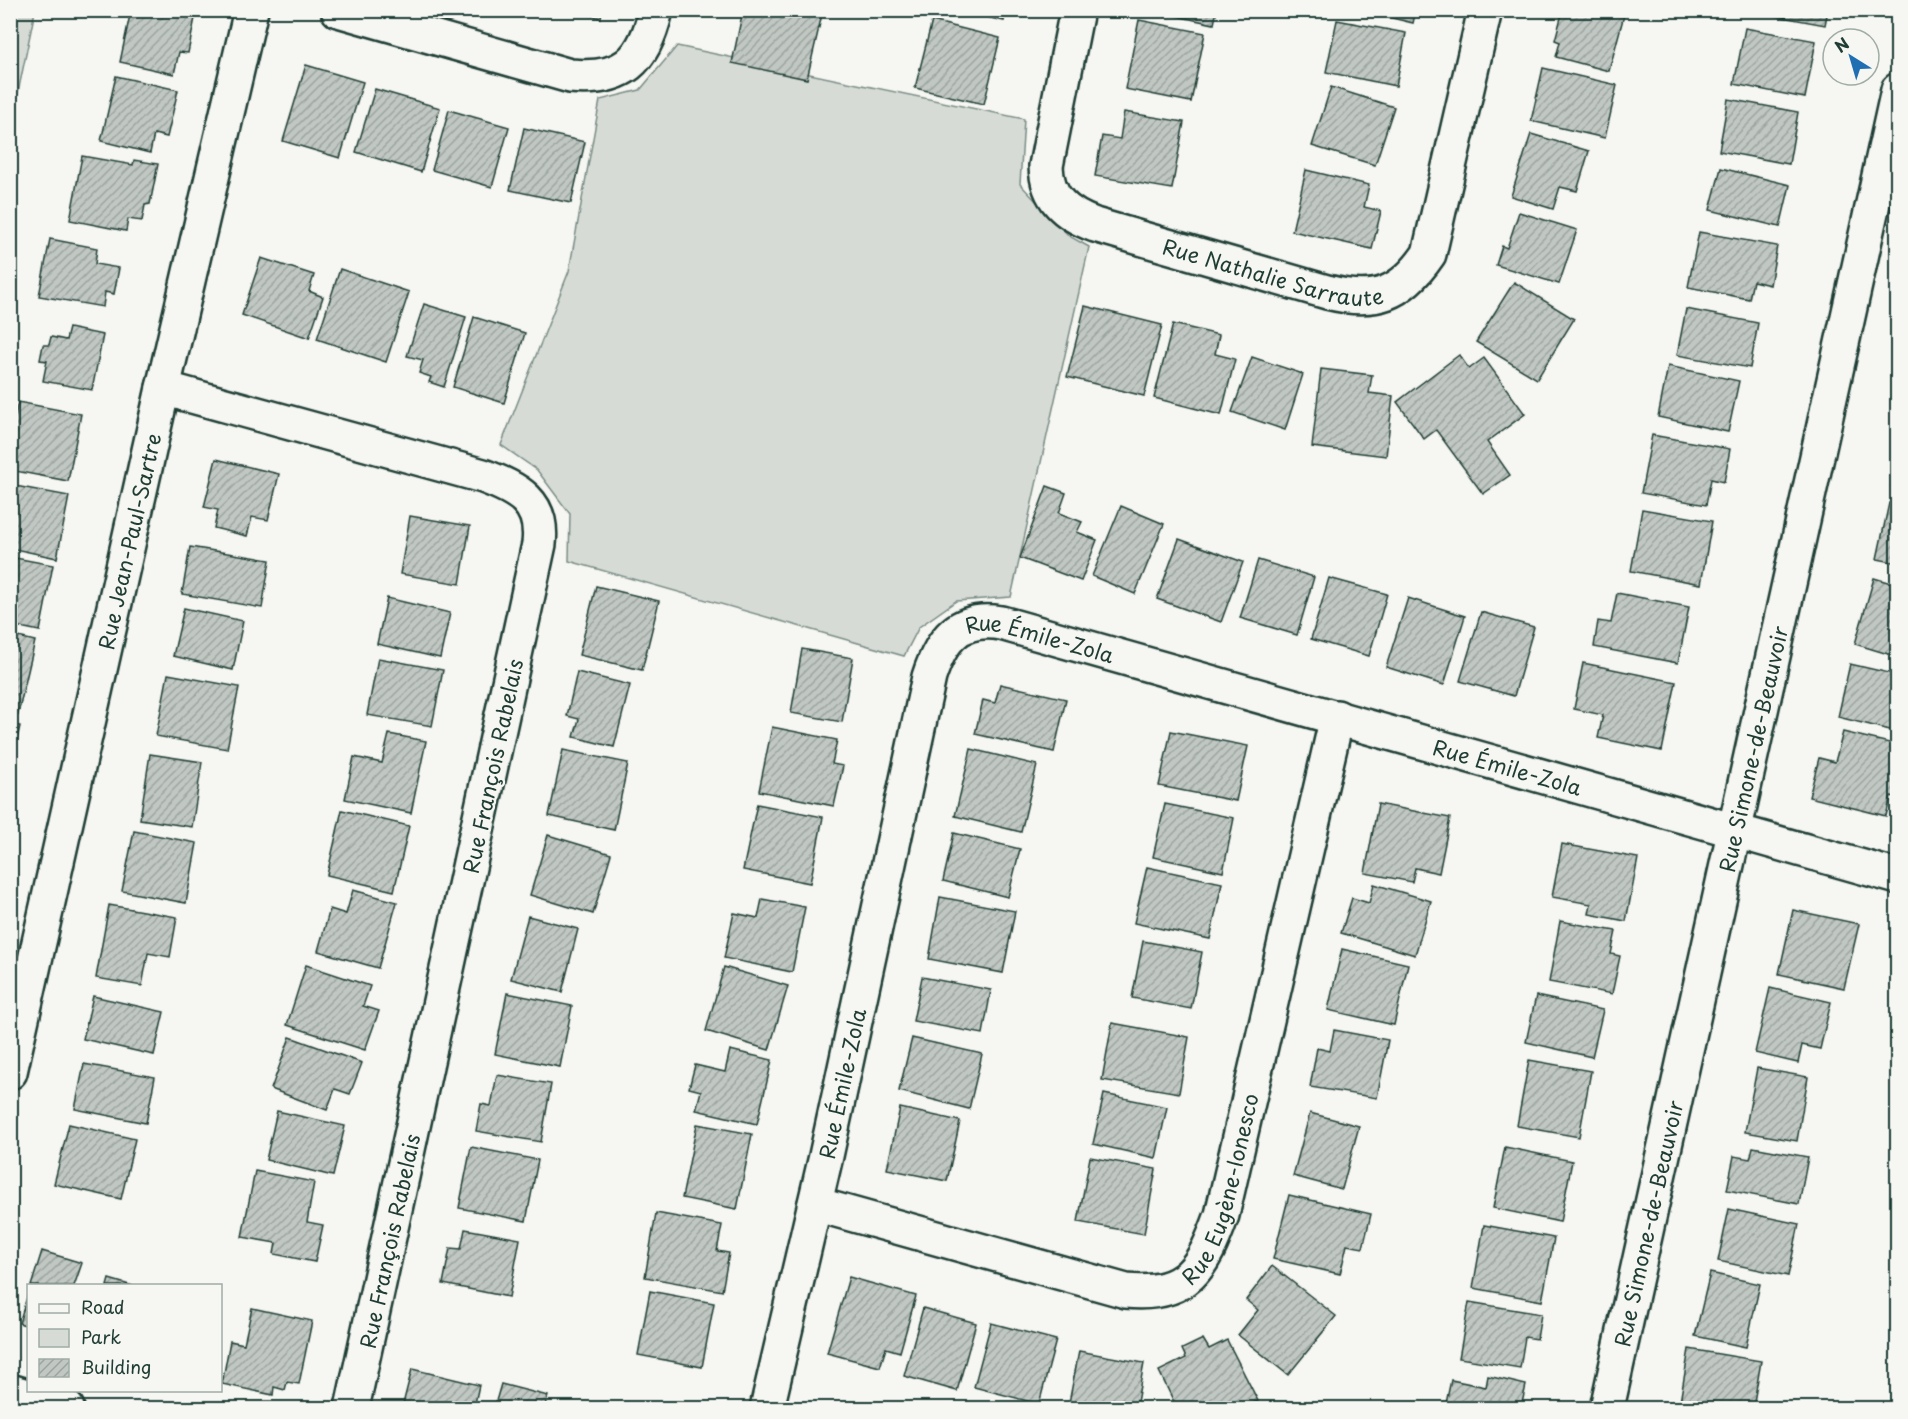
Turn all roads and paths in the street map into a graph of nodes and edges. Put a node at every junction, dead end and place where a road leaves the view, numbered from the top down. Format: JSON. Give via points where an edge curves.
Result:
{"nodes":[{"id":1,"x":251,"y":10,"type":"edge"},
{"id":2,"x":338,"y":10,"type":"edge"},
{"id":3,"x":656,"y":10,"type":"edge"},
{"id":4,"x":1077,"y":10,"type":"edge"},
{"id":5,"x":1485,"y":10,"type":"edge"},
{"id":6,"x":1898,"y":90,"type":"edge"},
{"id":7,"x":1885,"y":208,"type":"edge"},
{"id":8,"x":163,"y":388,"type":"junction"},
{"id":9,"x":1337,"y":717,"type":"junction"},
{"id":10,"x":1734,"y":831,"type":"junction"},
{"id":11,"x":1898,"y":877,"type":"edge"},
{"id":12,"x":10,"y":1072,"type":"edge"},
{"id":13,"x":815,"y":1204,"type":"junction"},
{"id":14,"x":10,"y":1391,"type":"edge"},
{"id":15,"x":67,"y":1408,"type":"edge"},
{"id":16,"x":352,"y":1408,"type":"edge"},
{"id":17,"x":767,"y":1408,"type":"edge"},
{"id":18,"x":1607,"y":1408,"type":"edge"}],
"edges":[{"from":1,"to":8,"type":"street","name":"Rue Jean-Paul-Sartre"},
{"from":2,"to":3,"type":"street","via":[[570,76],[600,78],[628,67],[639,55]]},
{"from":4,"to":5,"type":"street","name":"Rue Nathalie Sarraute","via":[[1046,166],[1050,190],[1066,212],[1081,220],[1327,292],[1364,298],[1405,283],[1429,254]]},
{"from":6,"to":7,"type":"street","name":"Rue Simone-de-Beauvoir"},
{"from":7,"to":10,"type":"street","name":"Rue Simone-de-Beauvoir"},
{"from":8,"to":12,"type":"street","name":"Rue Jean-Paul-Sartre"},
{"from":8,"to":16,"type":"street","name":"Rue François Rabelais","via":[[483,476],[525,497],[539,520],[537,555]]},
{"from":9,"to":10,"type":"street","name":"Rue Émile-Zola"},
{"from":9,"to":13,"type":"street","name":"Rue Eugène-Ionesco","via":[[1222,1215],[1208,1253],[1187,1278],[1167,1290],[1126,1291]]},
{"from":9,"to":13,"type":"street","name":"Rue Émile-Zola","via":[[1001,623],[983,620],[961,628],[945,642],[929,677]]},
{"from":10,"to":11,"type":"street","name":"Rue Émile-Zola"},
{"from":10,"to":18,"type":"street","name":"Rue Simone-de-Beauvoir"},
{"from":13,"to":17,"type":"street","name":"Rue Émile-Zola"},
{"from":14,"to":15,"type":"street"}]}
